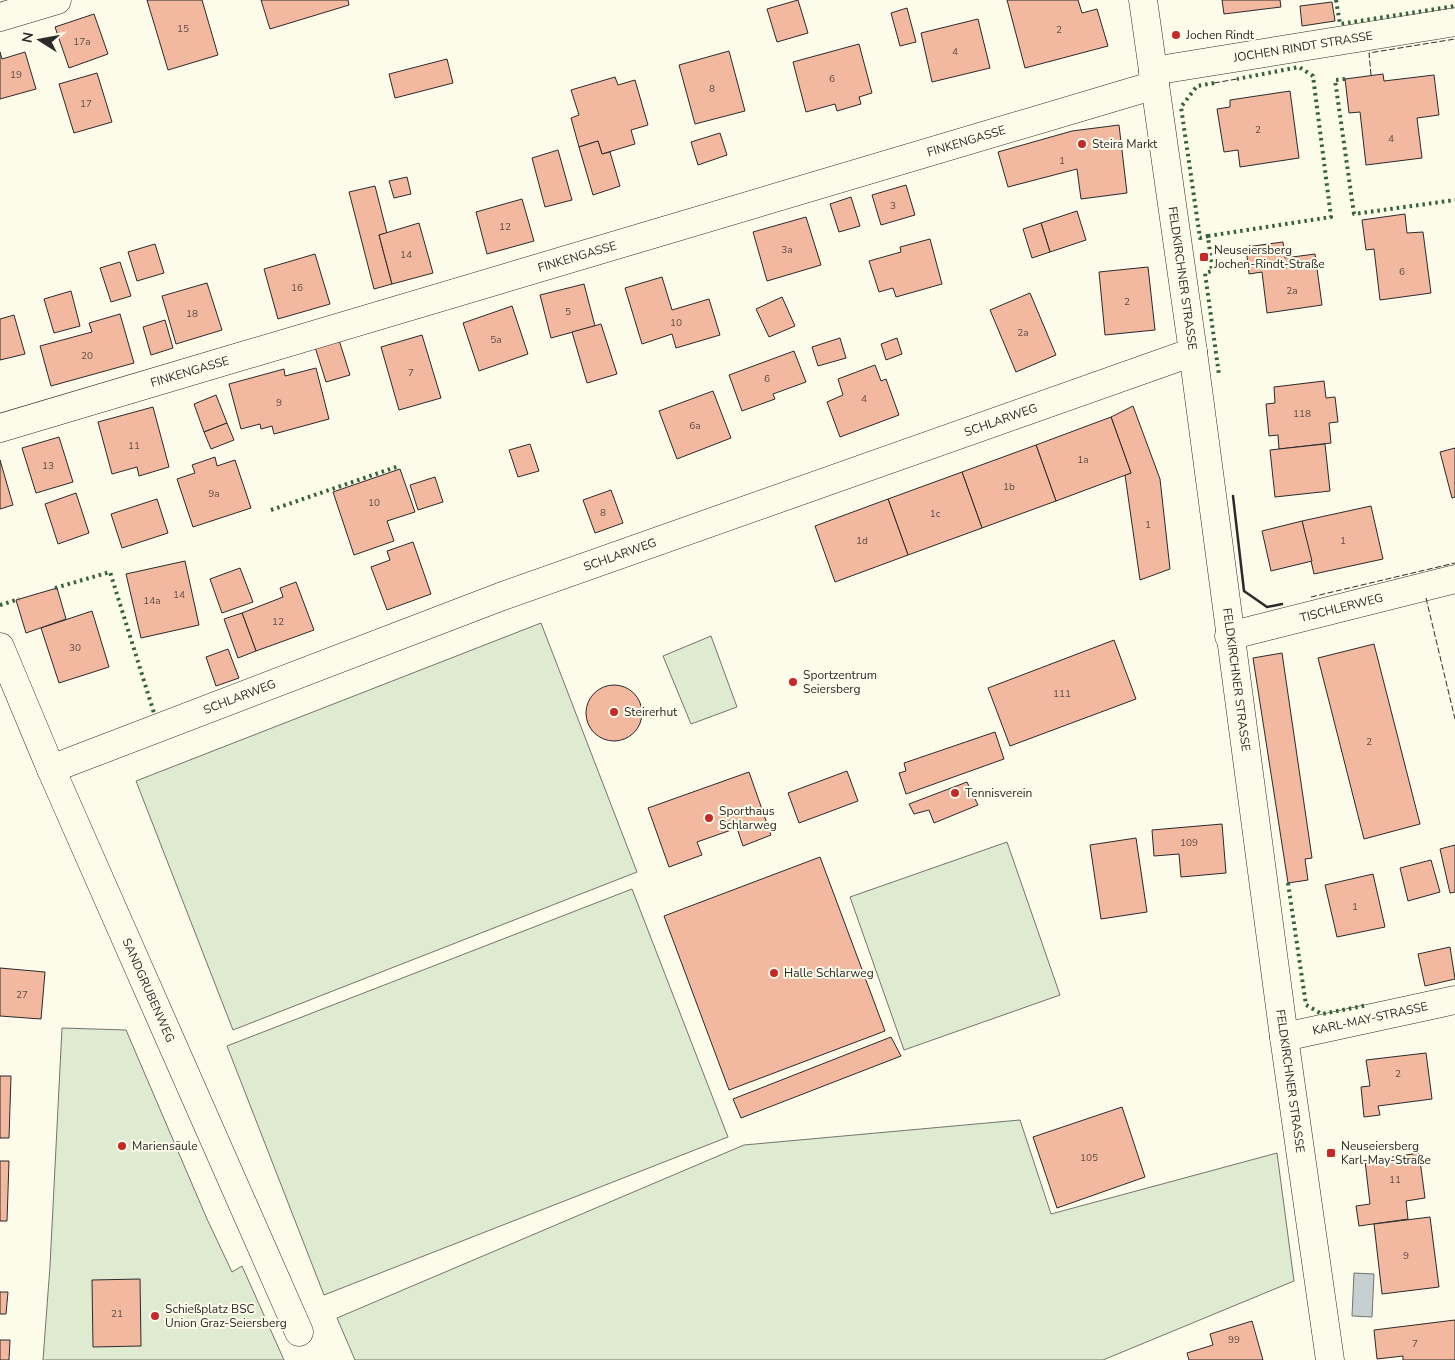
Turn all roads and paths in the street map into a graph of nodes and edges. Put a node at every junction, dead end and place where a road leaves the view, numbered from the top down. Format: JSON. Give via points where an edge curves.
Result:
{"nodes":[{"id":1,"x":57,"y":0,"type":"edge"},
{"id":2,"x":1143,"y":0,"type":"edge"},
{"id":3,"x":0,"y":17,"type":"edge"},
{"id":4,"x":1455,"y":22,"type":"edge"},
{"id":5,"x":1154,"y":78,"type":"junction"},
{"id":6,"x":1193,"y":352,"type":"junction"},
{"id":7,"x":0,"y":428,"type":"edge"},
{"id":8,"x":1454,"y":582,"type":"edge"},
{"id":9,"x":1229,"y":636,"type":"junction"},
{"id":10,"x":0,"y":647,"type":"edge"},
{"id":11,"x":51,"y":769,"type":"junction"},
{"id":12,"x":1455,"y":1000,"type":"edge"},
{"id":13,"x":1284,"y":1037,"type":"junction"},
{"id":14,"x":299,"y":1332,"type":"dead end"},
{"id":15,"x":1330,"y":1360,"type":"edge"}],
"edges":[{"from":1,"to":3,"type":"street"},
{"from":2,"to":5,"type":"street","name":"FELDKIRCHNER STRASSE"},
{"from":4,"to":5,"type":"street","name":"JOCHEN RINDT STRASSE"},
{"from":5,"to":6,"type":"street","name":"FELDKIRCHNER STRASSE"},
{"from":5,"to":7,"type":"street","name":"FINKENGASSE"},
{"from":6,"to":9,"type":"street","name":"FELDKIRCHNER STRASSE"},
{"from":6,"to":11,"type":"street","name":"SCHLARWEG","via":[[500,596]]},
{"from":8,"to":9,"type":"street","name":"TISCHLERWEG"},
{"from":9,"to":13,"type":"street","name":"FELDKIRCHNER STRASSE"},
{"from":10,"to":11,"type":"street","name":"SANDGRUBENWEG"},
{"from":11,"to":14,"type":"street","name":"SANDGRUBENWEG"},
{"from":12,"to":13,"type":"street","name":"KARL-MAY-STRASSE"},
{"from":13,"to":15,"type":"street","name":"FELDKIRCHNER STRASSE"}]}
